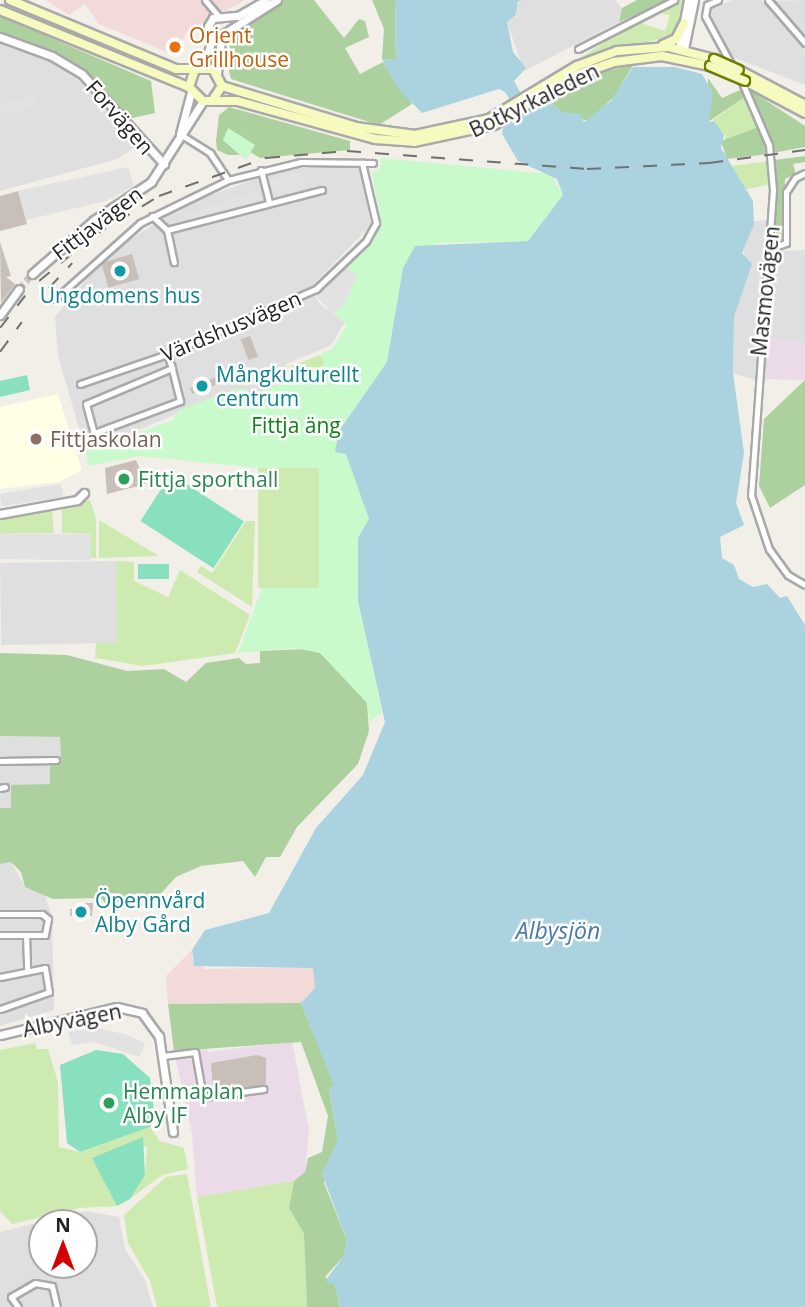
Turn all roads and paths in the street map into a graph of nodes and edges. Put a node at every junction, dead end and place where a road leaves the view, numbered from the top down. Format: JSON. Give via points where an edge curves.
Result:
{"nodes":[{"id":1,"x":10,"y":0,"type":"edge"},
{"id":2,"x":205,"y":0,"type":"edge"},
{"id":3,"x":266,"y":0,"type":"edge"},
{"id":4,"x":277,"y":0,"type":"edge"},
{"id":5,"x":674,"y":0,"type":"edge"},
{"id":6,"x":688,"y":0,"type":"edge"},
{"id":7,"x":694,"y":0,"type":"edge"},
{"id":8,"x":718,"y":0,"type":"edge"},
{"id":9,"x":768,"y":0,"type":"edge"},
{"id":10,"x":0,"y":10,"type":"edge"},
{"id":11,"x":222,"y":19,"type":"junction"},
{"id":12,"x":211,"y":20,"type":"junction"},
{"id":13,"x":684,"y":23,"type":"junction"},
{"id":14,"x":223,"y":33,"type":"junction"},
{"id":15,"x":213,"y":34,"type":"junction"},
{"id":16,"x":0,"y":37,"type":"edge"},
{"id":17,"x":805,"y":43,"type":"edge"},
{"id":18,"x":656,"y":47,"type":"junction"},
{"id":19,"x":578,"y":49,"type":"dead end"},
{"id":20,"x":681,"y":52,"type":"junction"},
{"id":21,"x":712,"y":62,"type":"junction"},
{"id":22,"x":204,"y":68,"type":"junction"},
{"id":23,"x":194,"y":72,"type":"junction"},
{"id":24,"x":217,"y":73,"type":"junction"},
{"id":25,"x":222,"y":86,"type":"junction"},
{"id":26,"x":190,"y":90,"type":"junction"},
{"id":27,"x":544,"y":91,"type":"junction"},
{"id":28,"x":214,"y":98,"type":"junction"},
{"id":29,"x":203,"y":100,"type":"junction"},
{"id":30,"x":805,"y":105,"type":"edge"},
{"id":31,"x":805,"y":113,"type":"edge"},
{"id":32,"x":491,"y":122,"type":"junction"},
{"id":33,"x":180,"y":134,"type":"junction"},
{"id":34,"x":362,"y":163,"type":"junction"},
{"id":35,"x":373,"y":163,"type":"dead end"},
{"id":36,"x":164,"y":164,"type":"junction"},
{"id":37,"x":261,"y":170,"type":"junction"},
{"id":38,"x":805,"y":173,"type":"edge"},
{"id":39,"x":228,"y":180,"type":"junction"},
{"id":40,"x":322,"y":190,"type":"dead end"},
{"id":41,"x":269,"y":202,"type":"junction"},
{"id":42,"x":152,"y":216,"type":"junction"},
{"id":43,"x":167,"y":230,"type":"junction"},
{"id":44,"x":769,"y":249,"type":"junction"},
{"id":45,"x":174,"y":262,"type":"dead end"},
{"id":46,"x":32,"y":274,"type":"tunnel mouth"},
{"id":47,"x":19,"y":289,"type":"tunnel mouth"},
{"id":48,"x":55,"y":299,"type":"dead end"},
{"id":49,"x":0,"y":315,"type":"edge"},
{"id":50,"x":167,"y":354,"type":"junction"},
{"id":51,"x":172,"y":368,"type":"junction"},
{"id":52,"x":80,"y":384,"type":"dead end"},
{"id":53,"x":84,"y":493,"type":"dead end"},
{"id":54,"x":0,"y":514,"type":"edge"},
{"id":55,"x":805,"y":585,"type":"edge"},
{"id":56,"x":56,"y":760,"type":"dead end"},
{"id":57,"x":0,"y":761,"type":"edge"},
{"id":58,"x":0,"y":914,"type":"edge"},
{"id":59,"x":0,"y":935,"type":"edge"},
{"id":60,"x":26,"y":935,"type":"junction"},
{"id":61,"x":27,"y":969,"type":"junction"},
{"id":62,"x":0,"y":977,"type":"edge"},
{"id":63,"x":0,"y":1009,"type":"edge"},
{"id":64,"x":0,"y":1035,"type":"edge"},
{"id":65,"x":163,"y":1056,"type":"junction"},
{"id":66,"x":263,"y":1089,"type":"dead end"},
{"id":67,"x":173,"y":1132,"type":"dead end"},
{"id":68,"x":3,"y":1293,"type":"dead end"},
{"id":69,"x":11,"y":1297,"type":"junction"},
{"id":70,"x":18,"y":1307,"type":"edge"},
{"id":71,"x":57,"y":1307,"type":"edge"}],
"edges":[{"from":1,"to":23,"type":"main road"},
{"from":2,"to":11,"type":"street"},
{"from":2,"to":12,"type":"street"},
{"from":3,"to":11,"type":"street"},
{"from":4,"to":14,"type":"street"},
{"from":5,"to":19,"type":"street"},
{"from":6,"to":13,"type":"street"},
{"from":7,"to":20,"type":"street"},
{"from":8,"to":44,"type":"street","name":"Masmovägen","via":[[705,8],[706,20],[744,86],[770,151]]},
{"from":9,"to":17,"type":"street"},
{"from":10,"to":26,"type":"main road"},
{"from":11,"to":12,"type":"street"},
{"from":11,"to":14,"type":"street"},
{"from":12,"to":15,"type":"street"},
{"from":13,"to":18,"type":"main road","via":[[676,40]]},
{"from":13,"to":20,"type":"street"},
{"from":14,"to":15,"type":"street"},
{"from":14,"to":24,"type":"street"},
{"from":15,"to":22,"type":"street"},
{"from":16,"to":36,"type":"street","name":"Forvägen","via":[[52,56],[82,74]]},
{"from":18,"to":20,"type":"main road","name":"Botkyrkaleden"},
{"from":18,"to":27,"type":"main road","name":"Botkyrkaleden","via":[[601,56]]},
{"from":20,"to":21,"type":"main road","name":"Botkyrkaleden"},
{"from":20,"to":27,"type":"main road","name":"Botkyrkaleden","via":[[597,66]]},
{"from":21,"to":30,"type":"main road","name":"Botkyrkaleden","bridge":true,"via":[[739,70]]},
{"from":21,"to":31,"type":"main road","name":"Botkyrkaleden","bridge":true},
{"from":22,"to":23,"type":"main road"},
{"from":22,"to":24,"type":"main road"},
{"from":23,"to":26,"type":"main road"},
{"from":24,"to":25,"type":"main road"},
{"from":25,"to":28,"type":"main road"},
{"from":25,"to":32,"type":"main road","name":"Botkyrkaleden","via":[[395,135]]},
{"from":26,"to":29,"type":"main road"},
{"from":26,"to":33,"type":"street","name":"Fittjavägen"},
{"from":27,"to":32,"type":"main road","name":"Botkyrkaleden"},
{"from":28,"to":29,"type":"main road","name":"Botkyrkaleden"},
{"from":28,"to":32,"type":"main road","name":"Botkyrkaleden","via":[[395,142],[443,140]]},
{"from":29,"to":33,"type":"street","name":"Fittjavägen"},
{"from":33,"to":36,"type":"street","name":"Fittjavägen"},
{"from":33,"to":39,"type":"street","via":[[209,153]]},
{"from":34,"to":35,"type":"street"},
{"from":34,"to":37,"type":"street","via":[[326,160]]},
{"from":34,"to":50,"type":"street","name":"Värdshusvägen","via":[[376,223],[335,272],[306,295]]},
{"from":36,"to":46,"type":"street","name":"Fittjavägen","via":[[140,191],[94,220]]},
{"from":37,"to":39,"type":"street"},
{"from":37,"to":41,"type":"street"},
{"from":38,"to":44,"type":"street","via":[[795,178],[786,192],[786,243]]},
{"from":39,"to":42,"type":"street"},
{"from":40,"to":41,"type":"street"},
{"from":41,"to":43,"type":"street"},
{"from":42,"to":43,"type":"street"},
{"from":42,"to":48,"type":"street","via":[[107,248]]},
{"from":43,"to":45,"type":"street"},
{"from":44,"to":55,"type":"street","name":"Masmovägen","via":[[757,379],[759,432],[750,489],[762,537],[788,575]]},
{"from":47,"to":49,"type":"street"},
{"from":50,"to":51,"type":"street"},
{"from":50,"to":52,"type":"street","name":"Värdshusvägen"},
{"from":51,"to":51,"type":"street","via":[[86,404],[92,430],[102,432],[180,401]]},
{"from":53,"to":54,"type":"street","via":[[77,500]]},
{"from":56,"to":57,"type":"street"},
{"from":58,"to":60,"type":"street","via":[[47,916],[46,933]]},
{"from":59,"to":60,"type":"street"},
{"from":60,"to":61,"type":"street"},
{"from":61,"to":62,"type":"street"},
{"from":61,"to":63,"type":"street","via":[[47,969],[49,992]]},
{"from":64,"to":65,"type":"street","name":"Albyvägen","via":[[124,1007],[148,1017]]},
{"from":65,"to":66,"type":"street","via":[[195,1052],[203,1097]]},
{"from":65,"to":67,"type":"street","name":"Albyvägen"},
{"from":68,"to":69,"type":"street"},
{"from":69,"to":70,"type":"street"},
{"from":69,"to":71,"type":"street","via":[[27,1285],[43,1284],[52,1286]]}]}
